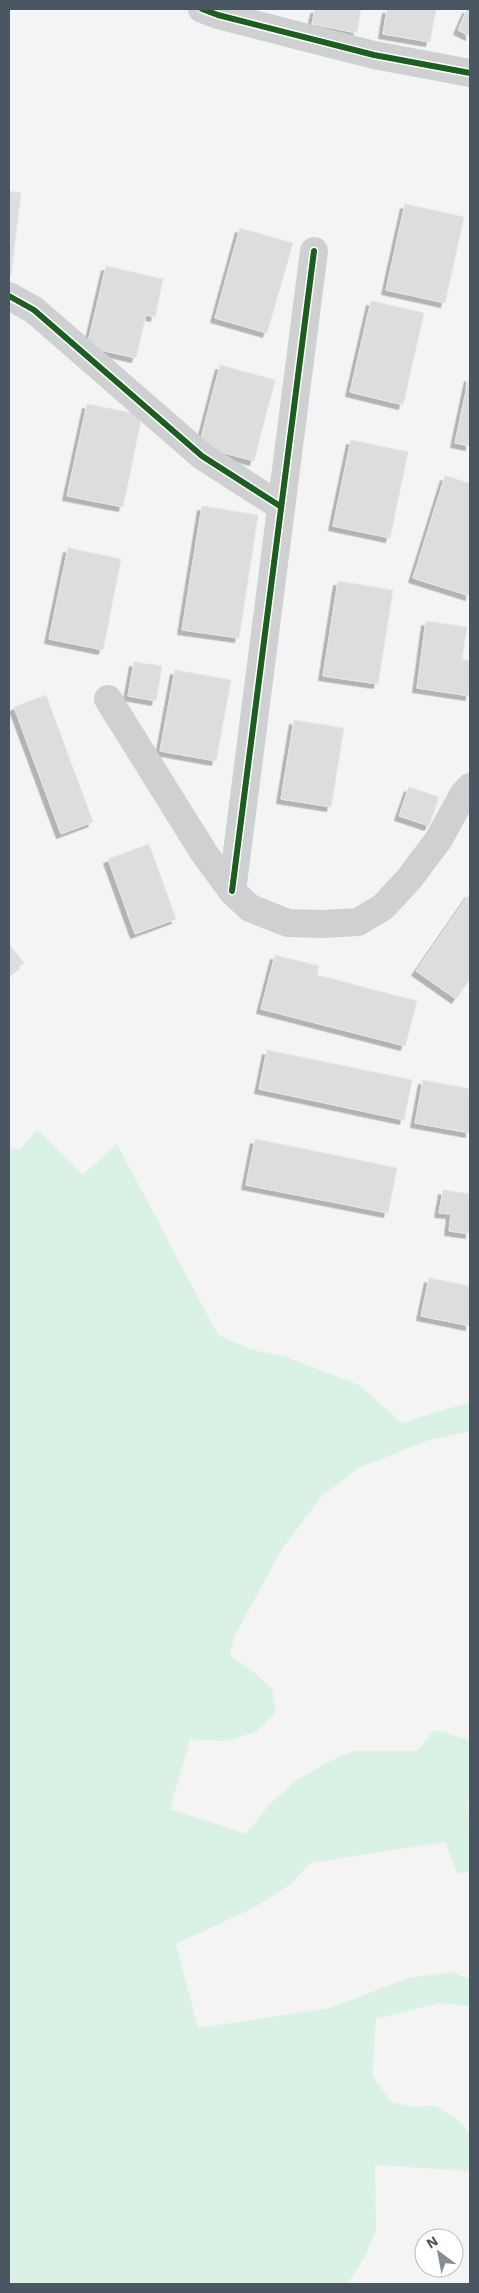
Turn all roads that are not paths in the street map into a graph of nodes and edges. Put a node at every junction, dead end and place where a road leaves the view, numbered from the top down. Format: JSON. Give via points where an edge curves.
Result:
{"nodes":[{"id":1,"x":202,"y":9,"type":"edge"},
{"id":2,"x":470,"y":73,"type":"edge"},
{"id":3,"x":314,"y":251,"type":"dead end"},
{"id":4,"x":9,"y":296,"type":"edge"},
{"id":5,"x":280,"y":506,"type":"junction"},
{"id":6,"x":108,"y":699,"type":"dead end"},
{"id":7,"x":470,"y":787,"type":"edge"},
{"id":8,"x":232,"y":891,"type":"junction"}],
"edges":[{"from":1,"to":2,"type":"street","via":[[374,55]]},
{"from":3,"to":5,"type":"street"},
{"from":4,"to":5,"type":"street","via":[[34,310],[202,456]]},
{"from":5,"to":8,"type":"street"},
{"from":6,"to":8,"type":"street","via":[[204,853]]},
{"from":7,"to":8,"type":"street","via":[[439,839],[409,879],[383,907],[358,922],[288,922],[250,908]]}]}
